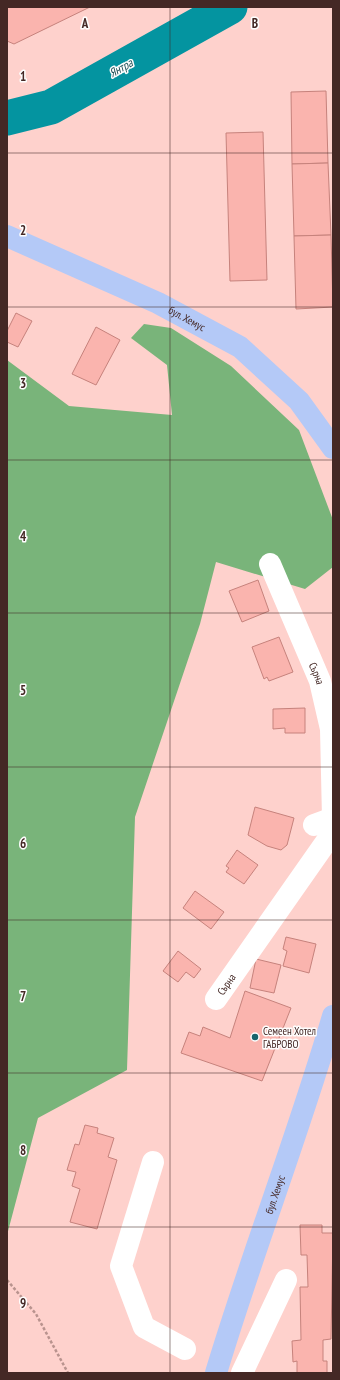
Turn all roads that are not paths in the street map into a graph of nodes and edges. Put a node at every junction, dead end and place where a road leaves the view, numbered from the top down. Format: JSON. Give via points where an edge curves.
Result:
{"nodes":[{"id":1,"x":7,"y":236,"type":"edge"},
{"id":2,"x":333,"y":448,"type":"edge"},
{"id":3,"x":270,"y":564,"type":"dead end"},
{"id":4,"x":328,"y":823,"type":"edge"},
{"id":5,"x":216,"y":999,"type":"dead end"},
{"id":6,"x":333,"y":1016,"type":"edge"},
{"id":7,"x":154,"y":1162,"type":"dead end"},
{"id":8,"x":286,"y":1280,"type":"dead end"},
{"id":9,"x":185,"y":1349,"type":"dead end"},
{"id":10,"x":216,"y":1373,"type":"edge"},
{"id":11,"x":242,"y":1373,"type":"edge"}],
"edges":[{"from":1,"to":2,"type":"main road","name":"бул. Хемус","via":[[158,303],[240,347],[300,401]]},
{"from":3,"to":4,"type":"lane","name":"Сърна","via":[[320,681],[331,729]]},
{"from":4,"to":5,"type":"lane","name":"Сърна"},
{"from":6,"to":10,"type":"main road","name":"бул. Хемус"},
{"from":7,"to":9,"type":"lane","via":[[121,1266],[144,1327]]},
{"from":8,"to":11,"type":"lane"}]}
